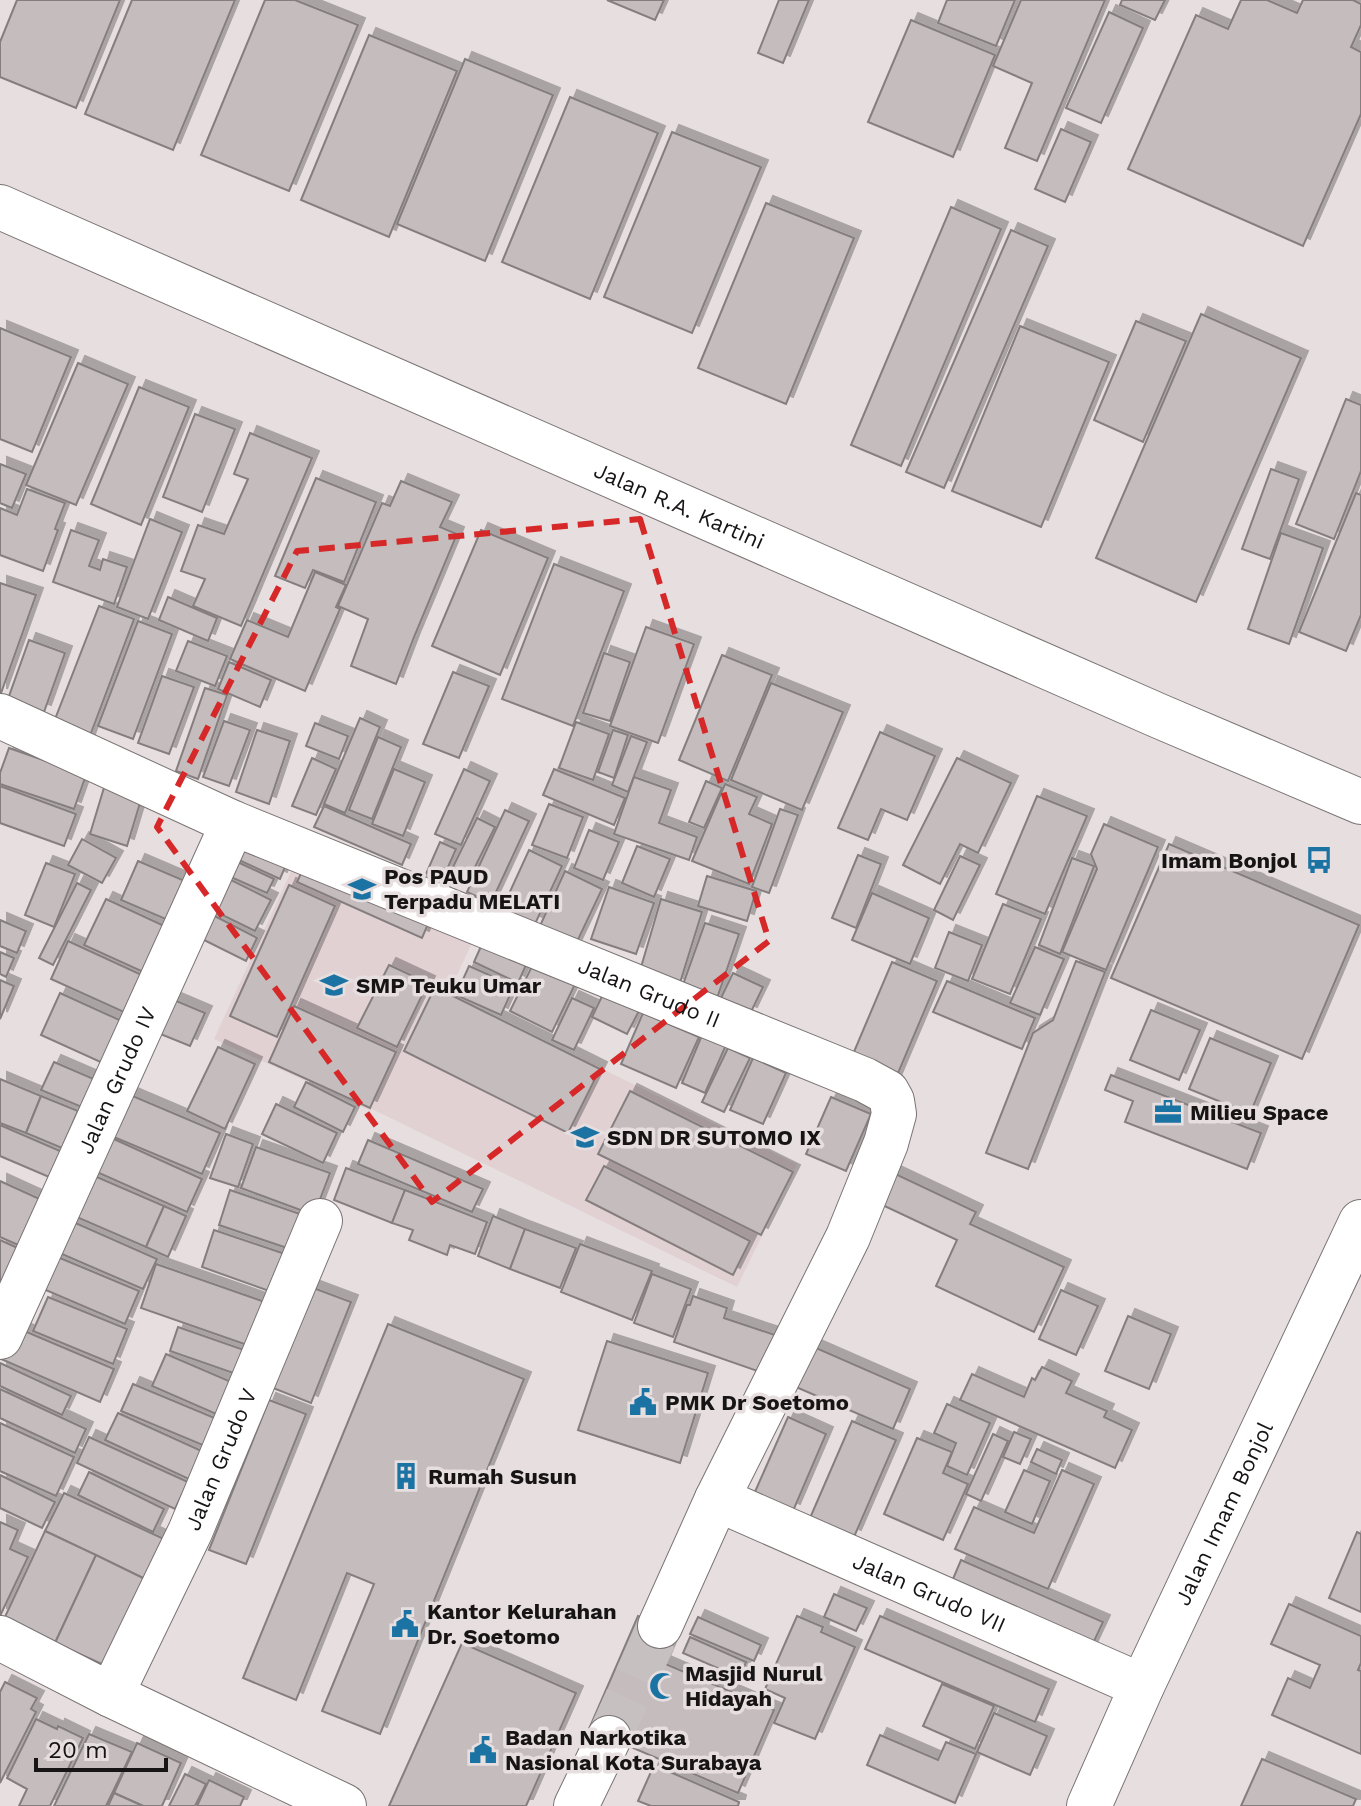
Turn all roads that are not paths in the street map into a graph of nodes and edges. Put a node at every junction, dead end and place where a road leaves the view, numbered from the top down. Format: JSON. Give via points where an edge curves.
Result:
{"nodes":[{"id":1,"x":0,"y":207,"type":"edge"},
{"id":2,"x":1,"y":718,"type":"edge"},
{"id":3,"x":1361,"y":802,"type":"edge"},
{"id":4,"x":233,"y":823,"type":"junction"},
{"id":5,"x":320,"y":1221,"type":"dead end"},
{"id":6,"x":1361,"y":1222,"type":"edge"},
{"id":7,"x":0,"y":1337,"type":"edge"},
{"id":8,"x":717,"y":1499,"type":"junction"},
{"id":9,"x":660,"y":1626,"type":"tunnel mouth"},
{"id":10,"x":0,"y":1638,"type":"edge"},
{"id":11,"x":1142,"y":1686,"type":"junction"},
{"id":12,"x":111,"y":1695,"type":"junction"},
{"id":13,"x":609,"y":1738,"type":"tunnel mouth"},
{"id":14,"x":344,"y":1806,"type":"edge"},
{"id":15,"x":576,"y":1806,"type":"edge"},
{"id":16,"x":1089,"y":1806,"type":"edge"}],
"edges":[{"from":1,"to":3,"type":"street","name":"Jalan R.A. Kartini"},
{"from":2,"to":4,"type":"street","name":"Jalan Grudo II"},
{"from":4,"to":7,"type":"street","name":"Jalan Grudo IV"},
{"from":4,"to":8,"type":"street","name":"Jalan Grudo II","via":[[865,1080],[890,1096],[894,1114],[886,1143],[848,1237]]},
{"from":5,"to":12,"type":"street","name":"Jalan Grudo V","via":[[190,1532]]},
{"from":6,"to":11,"type":"street","name":"Jalan Imam Bonjol"},
{"from":8,"to":9,"type":"street"},
{"from":8,"to":11,"type":"street","name":"Jalan Grudo VII"},
{"from":10,"to":12,"type":"street"},
{"from":11,"to":16,"type":"street","name":"Jalan Imam Bonjol"},
{"from":12,"to":14,"type":"street"},
{"from":13,"to":15,"type":"street"}]}
